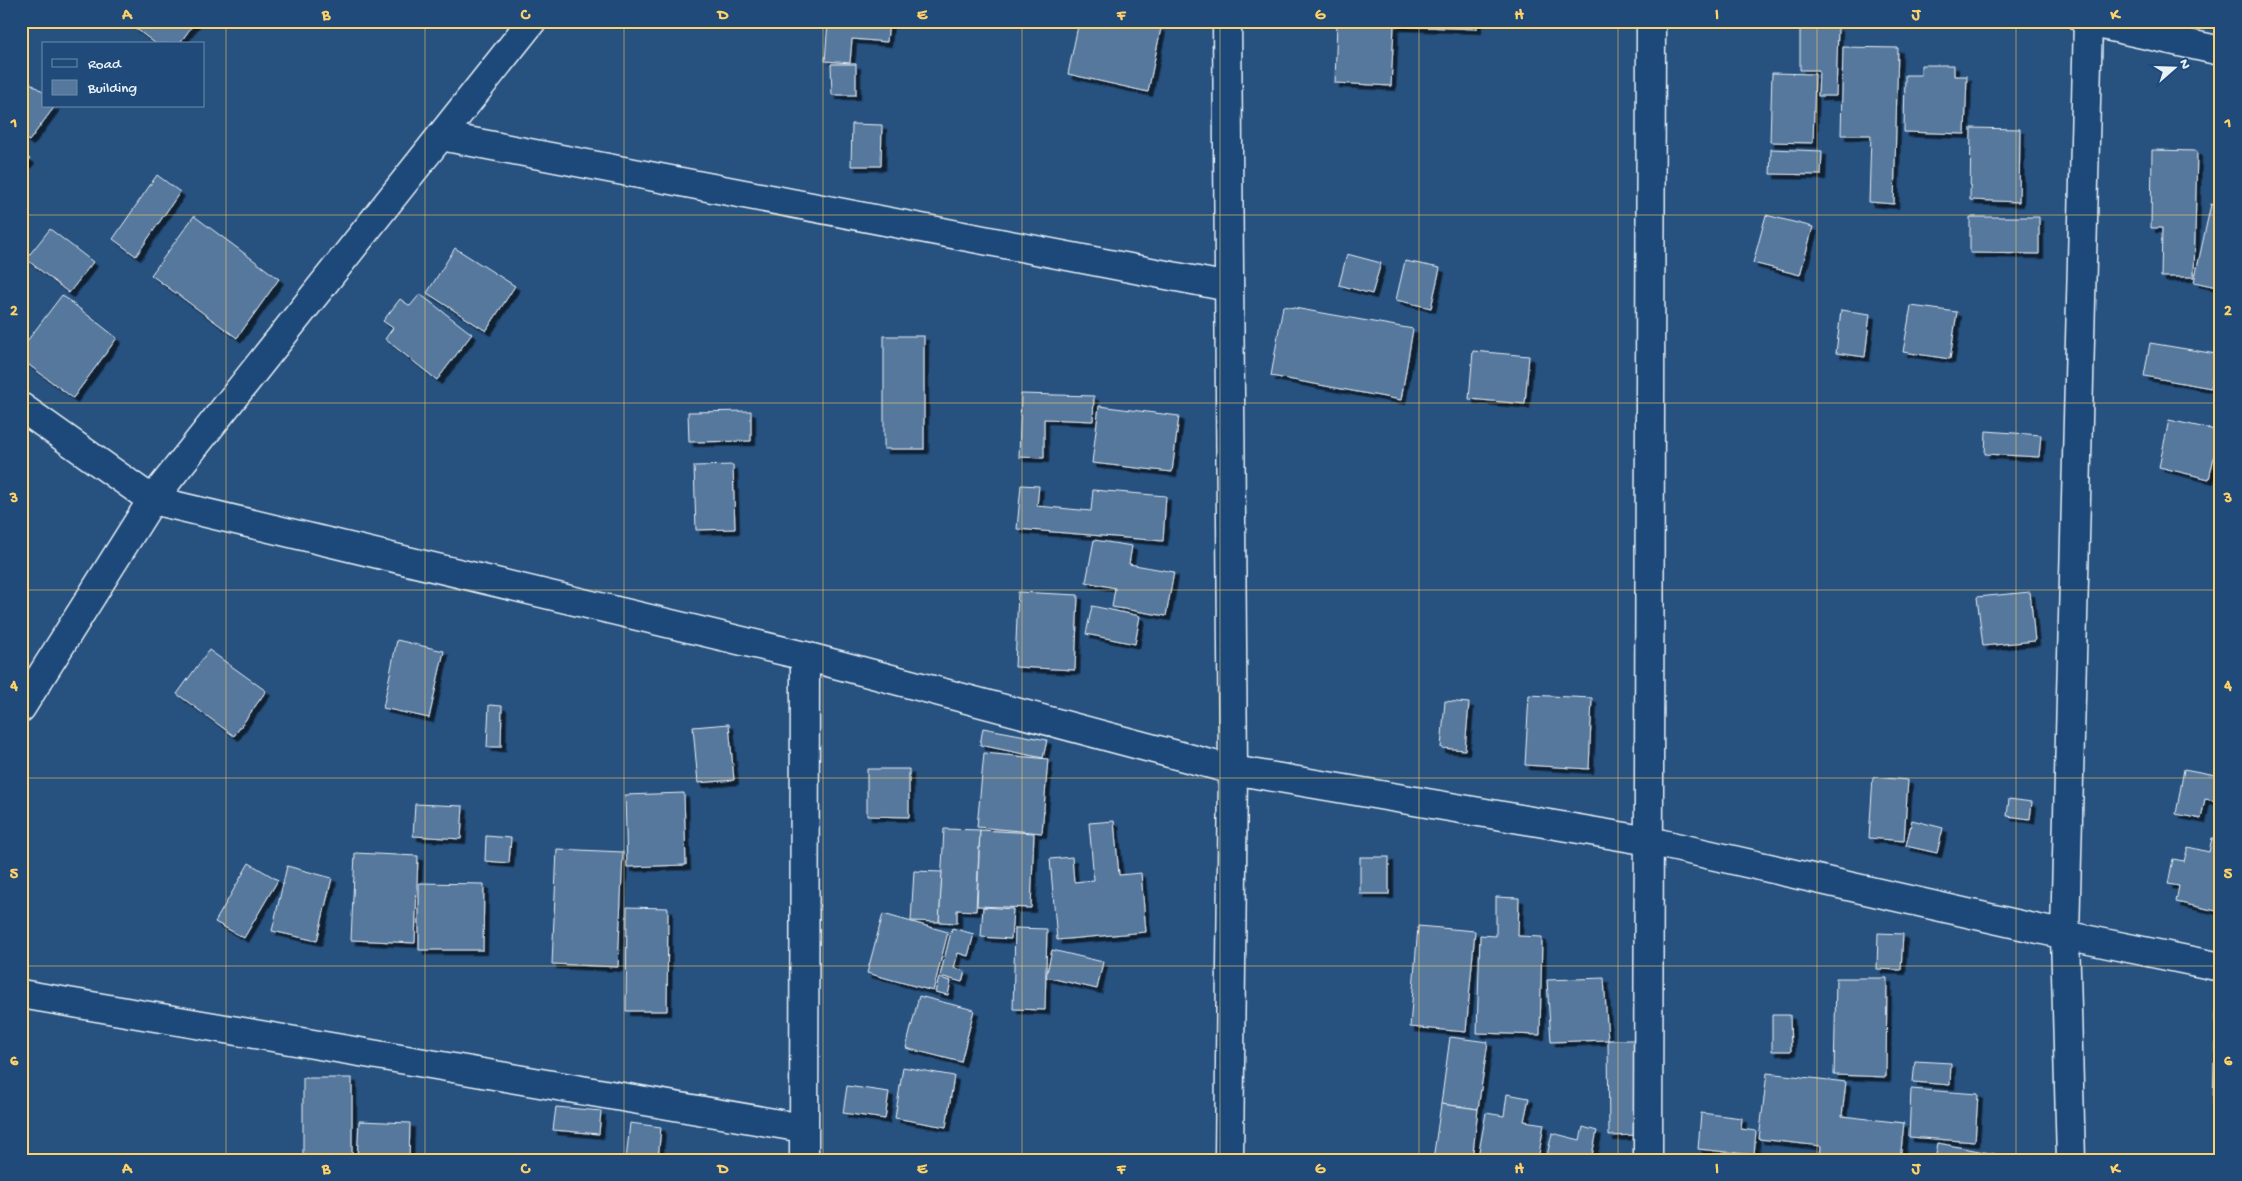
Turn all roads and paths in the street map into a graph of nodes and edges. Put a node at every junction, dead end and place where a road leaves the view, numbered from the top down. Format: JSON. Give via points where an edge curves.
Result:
{"nodes":[{"id":1,"x":532,"y":21,"type":"edge"},
{"id":2,"x":1227,"y":21,"type":"edge"},
{"id":3,"x":1651,"y":21,"type":"edge"},
{"id":4,"x":2086,"y":22,"type":"edge"},
{"id":5,"x":2221,"y":51,"type":"edge"},
{"id":6,"x":441,"y":136,"type":"junction"},
{"id":7,"x":1229,"y":287,"type":"junction"},
{"id":8,"x":21,"y":407,"type":"edge"},
{"id":9,"x":152,"y":500,"type":"junction"},
{"id":10,"x":805,"y":656,"type":"junction"},
{"id":11,"x":21,"y":708,"type":"edge"},
{"id":12,"x":1233,"y":770,"type":"junction"},
{"id":13,"x":1649,"y":841,"type":"junction"},
{"id":14,"x":2065,"y":935,"type":"junction"},
{"id":15,"x":2221,"y":967,"type":"edge"},
{"id":16,"x":21,"y":994,"type":"edge"},
{"id":17,"x":803,"y":1128,"type":"junction"},
{"id":18,"x":804,"y":1160,"type":"edge"},
{"id":19,"x":1229,"y":1160,"type":"edge"},
{"id":20,"x":1648,"y":1160,"type":"edge"},
{"id":21,"x":2071,"y":1160,"type":"edge"}],
"edges":[{"from":1,"to":6,"type":"street"},
{"from":2,"to":7,"type":"street"},
{"from":3,"to":13,"type":"street"},
{"from":4,"to":5,"type":"street"},
{"from":4,"to":14,"type":"street"},
{"from":6,"to":7,"type":"street"},
{"from":6,"to":9,"type":"street"},
{"from":7,"to":12,"type":"street"},
{"from":8,"to":9,"type":"street"},
{"from":9,"to":10,"type":"street"},
{"from":9,"to":11,"type":"street"},
{"from":10,"to":12,"type":"street"},
{"from":10,"to":17,"type":"street"},
{"from":12,"to":13,"type":"street"},
{"from":12,"to":19,"type":"street"},
{"from":13,"to":14,"type":"street"},
{"from":13,"to":20,"type":"street"},
{"from":14,"to":15,"type":"street"},
{"from":14,"to":21,"type":"street"},
{"from":16,"to":17,"type":"street"},
{"from":17,"to":18,"type":"street"}]}
